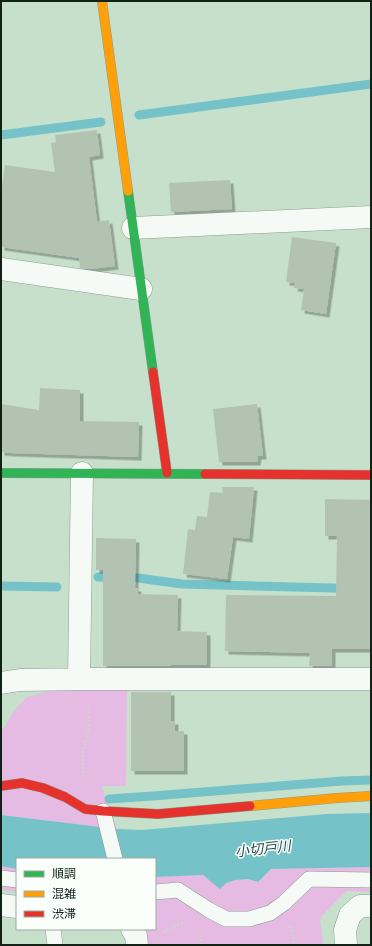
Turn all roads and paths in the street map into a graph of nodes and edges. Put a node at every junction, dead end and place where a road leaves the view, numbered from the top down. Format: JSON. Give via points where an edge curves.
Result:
{"nodes":[{"id":1,"x":102,"y":1,"type":"edge"},
{"id":2,"x":371,"y":217,"type":"edge"},
{"id":3,"x":133,"y":228,"type":"junction"},
{"id":4,"x":1,"y":269,"type":"edge"},
{"id":5,"x":141,"y":289,"type":"junction"},
{"id":6,"x":1,"y":473,"type":"edge"},
{"id":7,"x":82,"y":473,"type":"junction"},
{"id":8,"x":167,"y":473,"type":"junction"},
{"id":9,"x":371,"y":475,"type":"edge"},
{"id":10,"x":84,"y":679,"type":"junction"},
{"id":11,"x":371,"y":679,"type":"edge"},
{"id":12,"x":1,"y":683,"type":"edge"},
{"id":13,"x":1,"y":786,"type":"edge"},
{"id":14,"x":371,"y":796,"type":"edge"},
{"id":15,"x":104,"y":814,"type":"junction"},
{"id":16,"x":115,"y":858,"type":"edge"},
{"id":17,"x":1,"y":878,"type":"edge"},
{"id":18,"x":16,"y":880,"type":"edge"},
{"id":19,"x":371,"y":880,"type":"edge"},
{"id":20,"x":156,"y":892,"type":"edge"},
{"id":21,"x":1,"y":904,"type":"edge"},
{"id":22,"x":371,"y":906,"type":"edge"},
{"id":23,"x":16,"y":907,"type":"edge"},
{"id":24,"x":53,"y":930,"type":"edge"},
{"id":25,"x":133,"y":930,"type":"edge"},
{"id":26,"x":55,"y":945,"type":"edge"},
{"id":27,"x":137,"y":945,"type":"edge"},
{"id":28,"x":346,"y":945,"type":"edge"}],
"edges":[{"from":1,"to":3,"type":"street"},
{"from":2,"to":3,"type":"street"},
{"from":3,"to":5,"type":"street"},
{"from":4,"to":5,"type":"street"},
{"from":5,"to":8,"type":"street"},
{"from":6,"to":7,"type":"street"},
{"from":7,"to":8,"type":"street"},
{"from":7,"to":10,"type":"street"},
{"from":8,"to":9,"type":"street"},
{"from":10,"to":11,"type":"street"},
{"from":10,"to":12,"type":"street","via":[[20,680]]},
{"from":10,"to":15,"type":"path","via":[[89,731],[82,754],[84,777],[89,793]]},
{"from":13,"to":15,"type":"street","via":[[22,783],[43,788],[85,809]]},
{"from":14,"to":15,"type":"street","via":[[158,814]]},
{"from":15,"to":16,"type":"lane"},
{"from":17,"to":18,"type":"lane"},
{"from":19,"to":20,"type":"lane","via":[[309,879],[270,913],[249,919],[226,918],[178,890]]},
{"from":21,"to":23,"type":"street"},
{"from":22,"to":28,"type":"street","via":[[360,906],[350,915],[345,930]]},
{"from":24,"to":26,"type":"lane"},
{"from":25,"to":27,"type":"street"}]}
